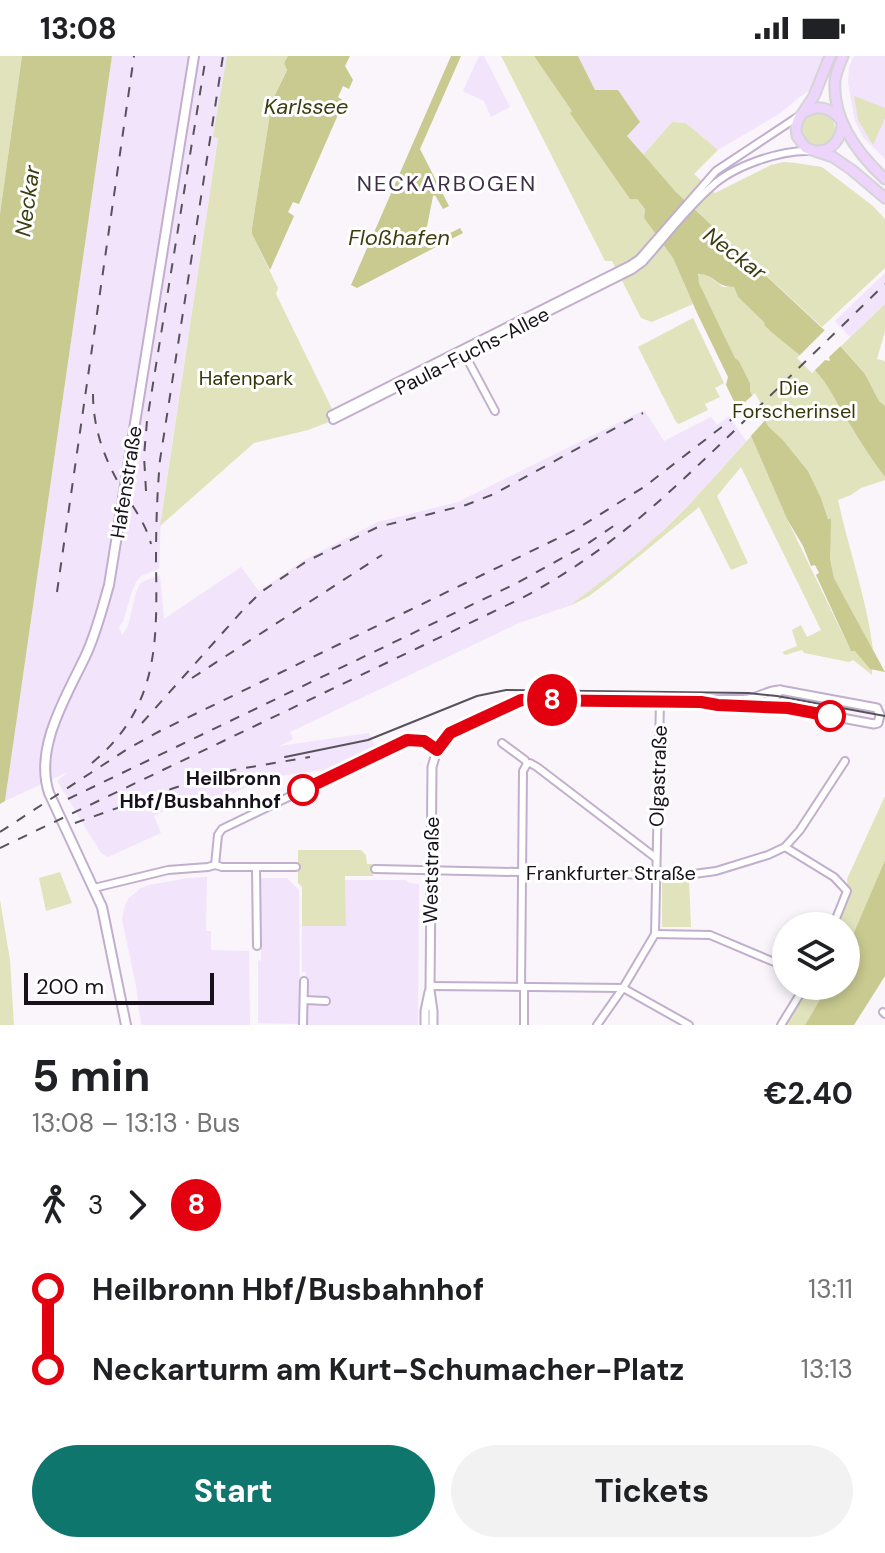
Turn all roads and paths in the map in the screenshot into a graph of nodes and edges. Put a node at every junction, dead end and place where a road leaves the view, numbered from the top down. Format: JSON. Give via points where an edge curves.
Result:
{"nodes":[{"id":1,"x":194,"y":56,"type":"edge"},
{"id":2,"x":830,"y":56,"type":"edge"},
{"id":3,"x":843,"y":56,"type":"edge"},
{"id":4,"x":802,"y":114,"type":"junction"},
{"id":5,"x":842,"y":121,"type":"junction"},
{"id":6,"x":814,"y":151,"type":"junction"},
{"id":7,"x":885,"y":179,"type":"edge"},
{"id":8,"x":707,"y":186,"type":"junction"},
{"id":9,"x":885,"y":198,"type":"edge"},
{"id":10,"x":463,"y":352,"type":"junction"},
{"id":11,"x":495,"y":411,"type":"dead end"},
{"id":12,"x":332,"y":418,"type":"dead end"},
{"id":13,"x":780,"y":690,"type":"junction"},
{"id":14,"x":766,"y":692,"type":"junction"},
{"id":15,"x":771,"y":700,"type":"junction"},
{"id":16,"x":660,"y":701,"type":"junction"},
{"id":17,"x":701,"y":702,"type":"junction"},
{"id":18,"x":747,"y":706,"type":"junction"},
{"id":19,"x":788,"y":708,"type":"junction"},
{"id":20,"x":881,"y":710,"type":"edge"},
{"id":21,"x":878,"y":723,"type":"edge"},
{"id":22,"x":502,"y":743,"type":"dead end"},
{"id":23,"x":437,"y":750,"type":"junction"},
{"id":24,"x":845,"y":761,"type":"dead end"},
{"id":25,"x":527,"y":764,"type":"junction"},
{"id":26,"x":785,"y":847,"type":"junction"},
{"id":27,"x":656,"y":858,"type":"junction"},
{"id":28,"x":215,"y":865,"type":"junction"},
{"id":29,"x":256,"y":867,"type":"junction"},
{"id":30,"x":296,"y":867,"type":"dead end"},
{"id":31,"x":375,"y":869,"type":"dead end"},
{"id":32,"x":431,"y":869,"type":"junction"},
{"id":33,"x":522,"y":873,"type":"junction"},
{"id":34,"x":655,"y":875,"type":"junction"},
{"id":35,"x":94,"y":888,"type":"junction"},
{"id":36,"x":839,"y":912,"type":"edge"},
{"id":37,"x":655,"y":934,"type":"junction"},
{"id":38,"x":257,"y":946,"type":"dead end"},
{"id":39,"x":772,"y":961,"type":"edge"},
{"id":40,"x":304,"y":981,"type":"dead end"},
{"id":41,"x":523,"y":987,"type":"junction"},
{"id":42,"x":430,"y":988,"type":"junction"},
{"id":43,"x":623,"y":988,"type":"junction"},
{"id":44,"x":304,"y":1000,"type":"junction"},
{"id":45,"x":796,"y":1000,"type":"edge"},
{"id":46,"x":326,"y":1001,"type":"dead end"},
{"id":47,"x":126,"y":1025,"type":"edge"},
{"id":48,"x":303,"y":1025,"type":"edge"},
{"id":49,"x":425,"y":1025,"type":"edge"},
{"id":50,"x":433,"y":1025,"type":"edge"},
{"id":51,"x":524,"y":1025,"type":"edge"},
{"id":52,"x":597,"y":1025,"type":"edge"},
{"id":53,"x":689,"y":1025,"type":"edge"},
{"id":54,"x":781,"y":1025,"type":"edge"}],
"edges":[{"from":1,"to":35,"type":"main road","name":"Hafenstraße","via":[[109,585],[46,747],[49,793]]},
{"from":2,"to":4,"type":"main road"},
{"from":3,"to":5,"type":"main road","via":[[835,84]]},
{"from":4,"to":5,"type":"main road","via":[[823,108]]},
{"from":4,"to":6,"type":"main road","via":[[797,136]]},
{"from":4,"to":8,"type":"street","via":[[726,164]]},
{"from":5,"to":6,"type":"main road","via":[[831,147]]},
{"from":5,"to":7,"type":"main road","via":[[867,162]]},
{"from":6,"to":8,"type":"street","via":[[779,154]]},
{"from":6,"to":9,"type":"main road","via":[[833,157]]},
{"from":8,"to":10,"type":"street","name":"Paula-Fuchs-Allee","via":[[641,260]]},
{"from":10,"to":11,"type":"street"},
{"from":10,"to":12,"type":"street","name":"Paula-Fuchs-Allee"},
{"from":13,"to":14,"type":"street"},
{"from":13,"to":15,"type":"street"},
{"from":13,"to":20,"type":"street"},
{"from":14,"to":15,"type":"street"},
{"from":14,"to":17,"type":"street"},
{"from":15,"to":18,"type":"street"},
{"from":15,"to":19,"type":"street"},
{"from":16,"to":17,"type":"street"},
{"from":16,"to":23,"type":"street","via":[[521,700],[450,733]]},
{"from":16,"to":27,"type":"street","name":"Olgastraße"},
{"from":17,"to":18,"type":"street"},
{"from":18,"to":19,"type":"street"},
{"from":19,"to":21,"type":"street"},
{"from":20,"to":21,"type":"street"},
{"from":22,"to":25,"type":"street"},
{"from":23,"to":28,"type":"street","via":[[424,741],[407,740],[225,827],[218,835]]},
{"from":23,"to":32,"type":"street","name":"Weststraße","via":[[432,767]]},
{"from":24,"to":26,"type":"street"},
{"from":25,"to":27,"type":"street"},
{"from":25,"to":33,"type":"street","via":[[522,774]]},
{"from":26,"to":34,"type":"street","name":"Frankfurter Straße","via":[[716,871]]},
{"from":26,"to":36,"type":"street","via":[[847,891]]},
{"from":27,"to":34,"type":"street","name":"Olgastraße"},
{"from":28,"to":29,"type":"street"},
{"from":28,"to":35,"type":"street"},
{"from":29,"to":30,"type":"street"},
{"from":29,"to":38,"type":"street"},
{"from":31,"to":32,"type":"street","name":"Frankfurter Straße"},
{"from":32,"to":33,"type":"street","name":"Frankfurter Straße"},
{"from":32,"to":42,"type":"street","name":"Weststraße"},
{"from":33,"to":34,"type":"street","name":"Frankfurter Straße"},
{"from":33,"to":41,"type":"street"},
{"from":34,"to":37,"type":"street","name":"Olgastraße"},
{"from":35,"to":47,"type":"main road","name":"Hafenstraße"},
{"from":37,"to":39,"type":"street","via":[[710,935]]},
{"from":37,"to":43,"type":"street"},
{"from":40,"to":44,"type":"street"},
{"from":41,"to":42,"type":"street"},
{"from":41,"to":43,"type":"street"},
{"from":41,"to":51,"type":"street"},
{"from":42,"to":49,"type":"street","name":"Weststraße"},
{"from":42,"to":50,"type":"street","name":"Weststraße"},
{"from":43,"to":52,"type":"street"},
{"from":43,"to":53,"type":"street"},
{"from":44,"to":46,"type":"street"},
{"from":44,"to":48,"type":"street"},
{"from":45,"to":54,"type":"street"}]}
